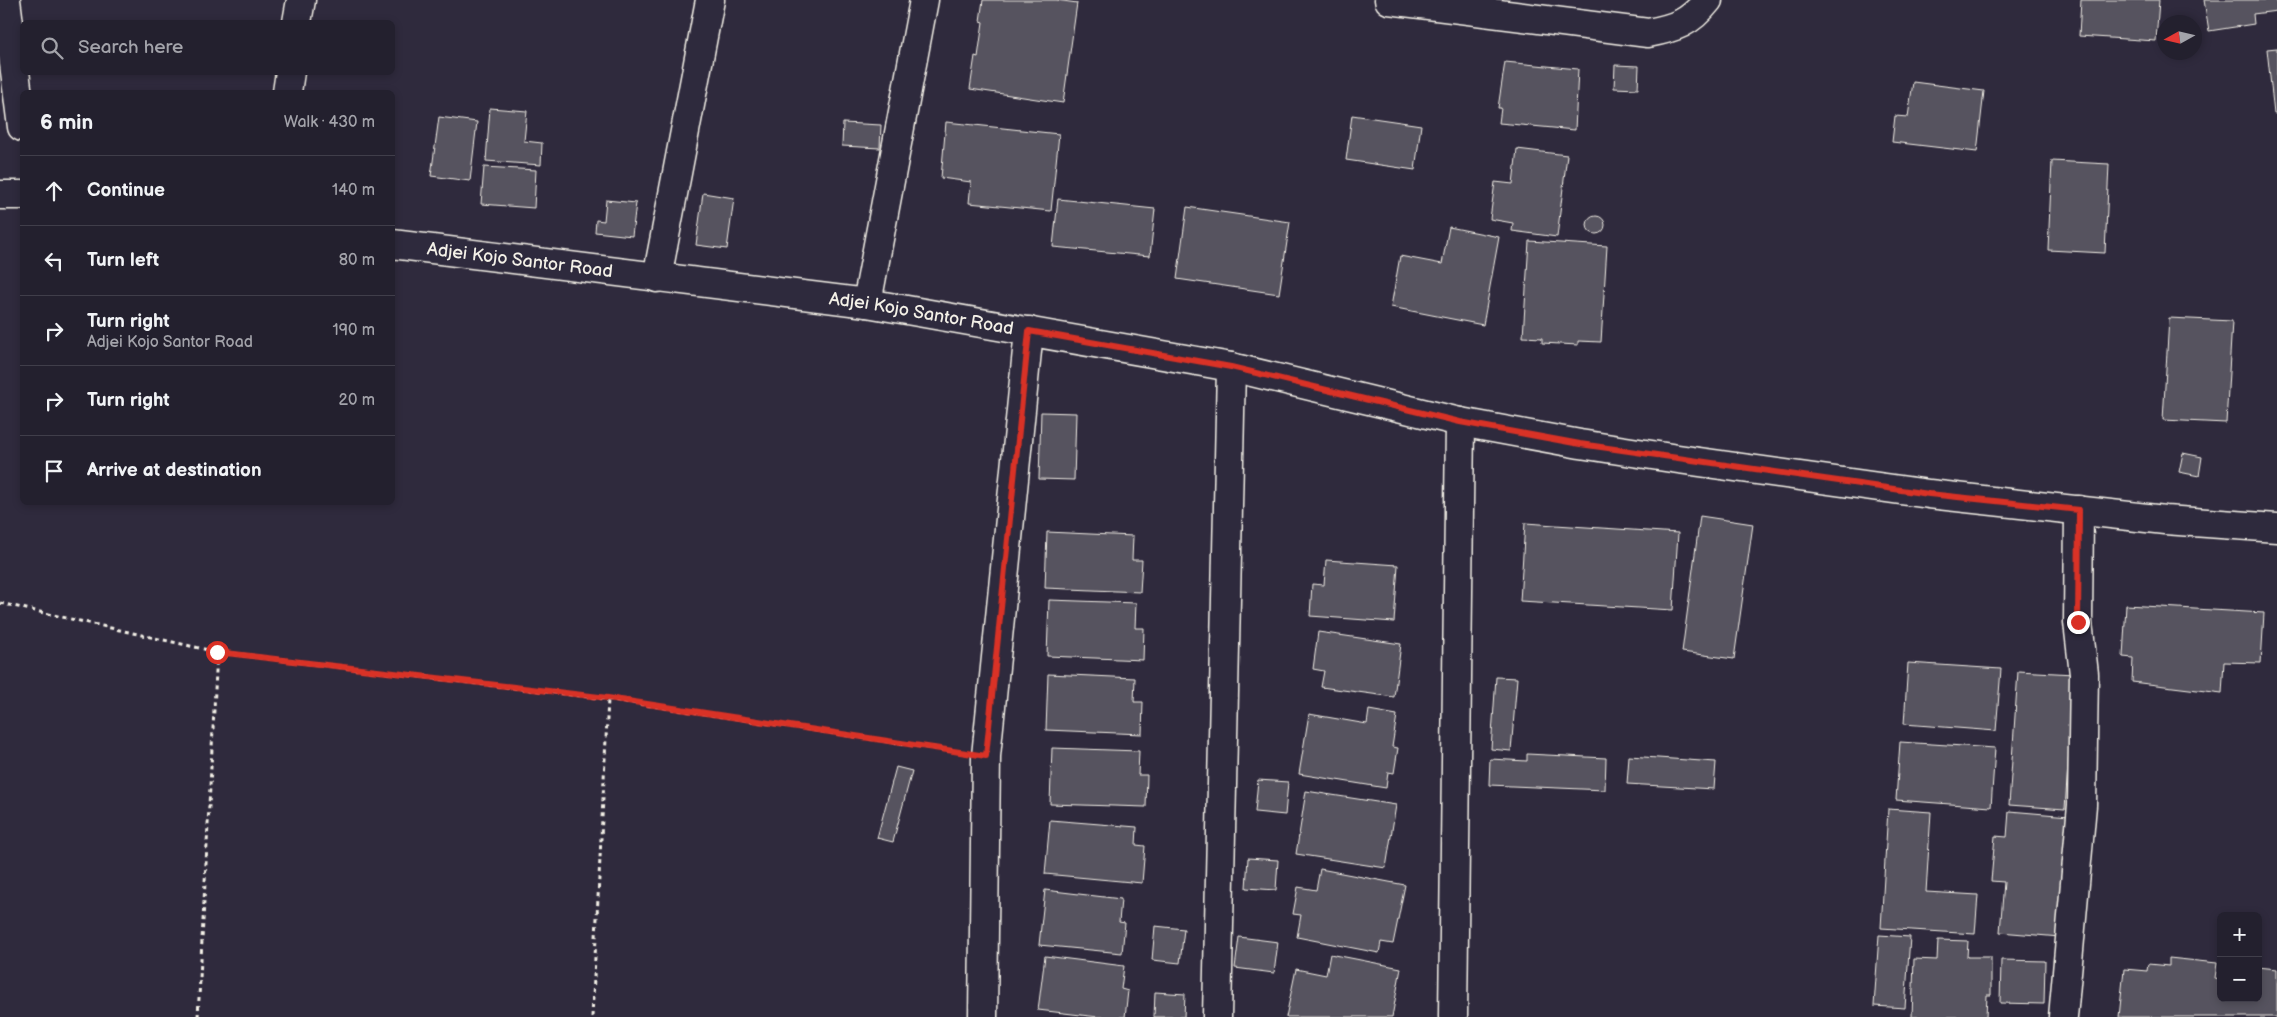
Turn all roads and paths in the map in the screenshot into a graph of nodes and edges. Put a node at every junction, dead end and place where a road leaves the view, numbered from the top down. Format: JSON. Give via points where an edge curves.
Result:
{"nodes":[{"id":1,"x":6,"y":0,"type":"edge"},
{"id":2,"x":301,"y":0,"type":"edge"},
{"id":3,"x":710,"y":0,"type":"edge"},
{"id":4,"x":924,"y":0,"type":"edge"},
{"id":5,"x":1389,"y":0,"type":"edge"},
{"id":6,"x":1708,"y":0,"type":"edge"},
{"id":7,"x":297,"y":20,"type":"edge"},
{"id":8,"x":290,"y":75,"type":"edge"},
{"id":9,"x":287,"y":90,"type":"edge"},
{"id":10,"x":20,"y":110,"type":"edge"},
{"id":11,"x":0,"y":195,"type":"edge"},
{"id":12,"x":20,"y":195,"type":"edge"},
{"id":13,"x":395,"y":244,"type":"edge"},
{"id":14,"x":657,"y":278,"type":"junction"},
{"id":15,"x":867,"y":303,"type":"junction"},
{"id":16,"x":1029,"y":331,"type":"junction"},
{"id":17,"x":1231,"y":367,"type":"junction"},
{"id":18,"x":1460,"y":422,"type":"junction"},
{"id":19,"x":2079,"y":510,"type":"junction"},
{"id":20,"x":2277,"y":528,"type":"edge"},
{"id":21,"x":0,"y":603,"type":"edge"},
{"id":22,"x":217,"y":652,"type":"junction"},
{"id":23,"x":608,"y":698,"type":"junction"},
{"id":24,"x":986,"y":756,"type":"junction"},
{"id":25,"x":198,"y":1017,"type":"edge"},
{"id":26,"x":592,"y":1017,"type":"edge"},
{"id":27,"x":984,"y":1017,"type":"edge"},
{"id":28,"x":1217,"y":1017,"type":"edge"},
{"id":29,"x":1453,"y":1017,"type":"edge"},
{"id":30,"x":2064,"y":1017,"type":"edge"}],
"edges":[{"from":1,"to":10,"type":"street"},
{"from":2,"to":7,"type":"street"},
{"from":3,"to":14,"type":"street"},
{"from":4,"to":15,"type":"street"},
{"from":5,"to":6,"type":"street","via":[[1648,33],[1674,28],[1698,12]]},
{"from":8,"to":9,"type":"street"},
{"from":11,"to":12,"type":"street"},
{"from":13,"to":14,"type":"street","name":"Adjei Kojo Santor Road"},
{"from":14,"to":15,"type":"street","name":"Adjei Kojo Santor Road"},
{"from":15,"to":16,"type":"street","name":"Adjei Kojo Santor Road"},
{"from":16,"to":17,"type":"street","name":"Adjei Kojo Santor Road"},
{"from":16,"to":24,"type":"street"},
{"from":17,"to":18,"type":"street","name":"Adjei Kojo Santor Road"},
{"from":17,"to":28,"type":"street"},
{"from":18,"to":19,"type":"street","name":"Adjei Kojo Santor Road","via":[[1678,459],[1929,494]]},
{"from":18,"to":29,"type":"street"},
{"from":19,"to":20,"type":"street","name":"Adjei Kojo Santor Road"},
{"from":19,"to":30,"type":"street","via":[[2078,622],[2084,674],[2082,805]]},
{"from":21,"to":22,"type":"path"},
{"from":22,"to":23,"type":"path"},
{"from":22,"to":25,"type":"path"},
{"from":23,"to":24,"type":"path"},
{"from":23,"to":26,"type":"path"},
{"from":24,"to":27,"type":"street"}]}
